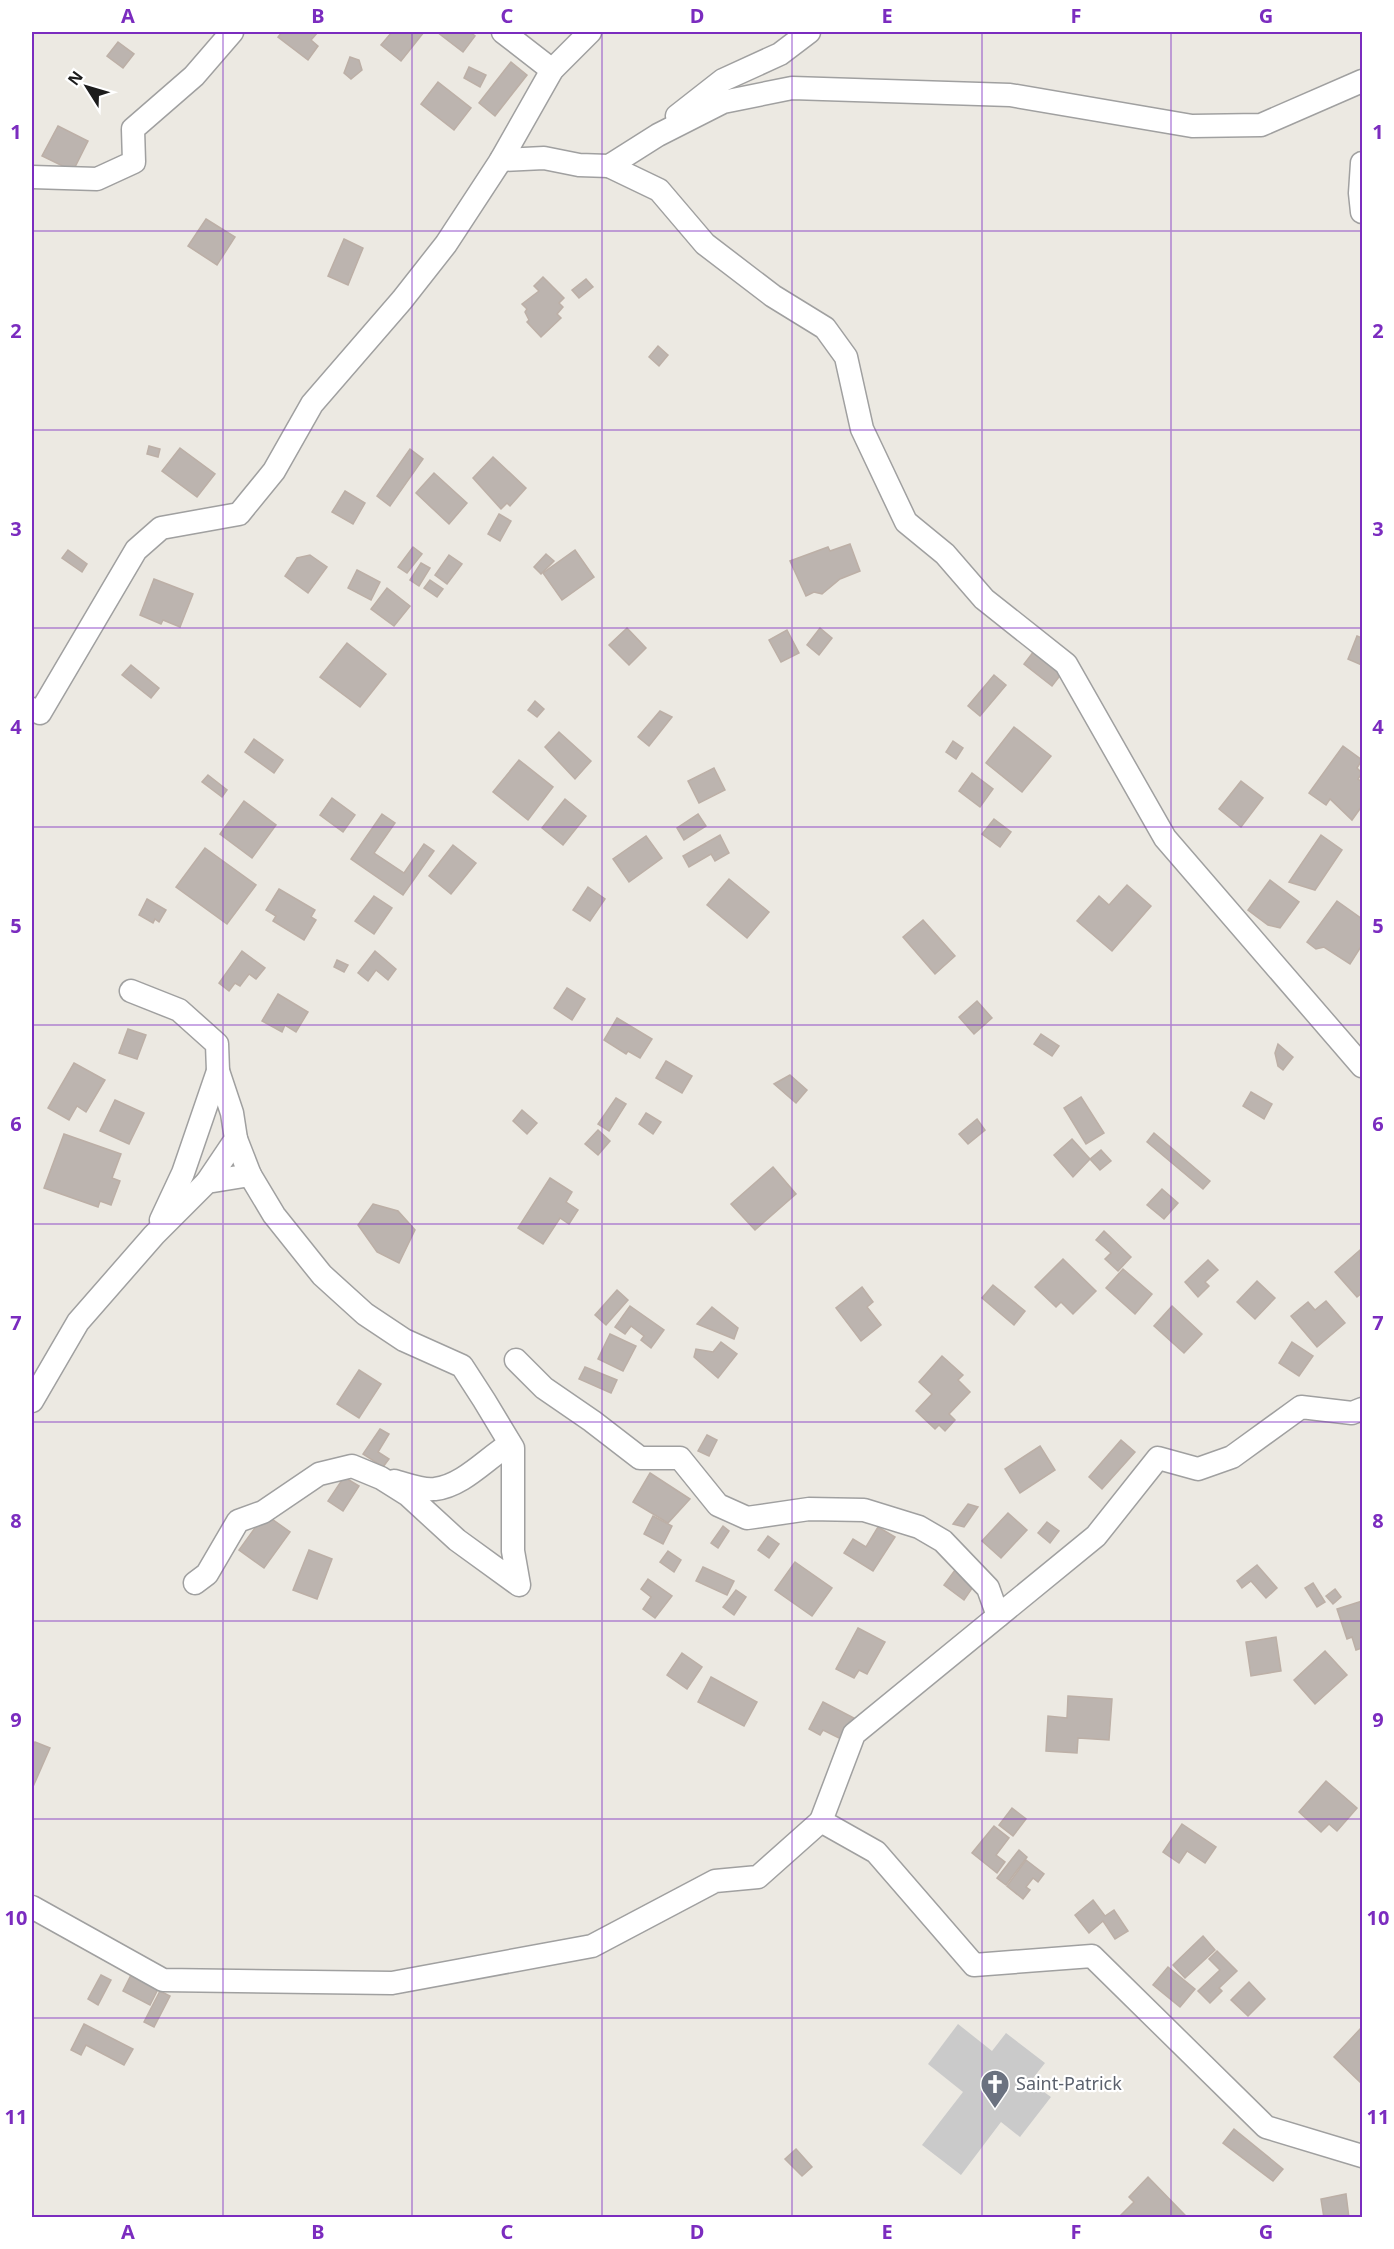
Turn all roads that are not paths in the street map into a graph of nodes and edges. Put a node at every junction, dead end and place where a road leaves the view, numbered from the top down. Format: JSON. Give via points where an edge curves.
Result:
{"nodes":[{"id":1,"x":232,"y":32,"type":"edge"},
{"id":2,"x":503,"y":32,"type":"edge"},
{"id":3,"x":590,"y":32,"type":"edge"},
{"id":4,"x":809,"y":32,"type":"edge"},
{"id":5,"x":552,"y":70,"type":"junction"},
{"id":6,"x":1362,"y":81,"type":"edge"},
{"id":7,"x":658,"y":135,"type":"junction"},
{"id":8,"x":501,"y":160,"type":"junction"},
{"id":9,"x":1362,"y":163,"type":"edge"},
{"id":10,"x":609,"y":166,"type":"junction"},
{"id":11,"x":32,"y":177,"type":"edge"},
{"id":12,"x":1362,"y":212,"type":"edge"},
{"id":13,"x":32,"y":709,"type":"edge"},
{"id":14,"x":131,"y":991,"type":"dead end"},
{"id":15,"x":1362,"y":1066,"type":"edge"},
{"id":16,"x":218,"y":1071,"type":"junction"},
{"id":17,"x":236,"y":1139,"type":"junction"},
{"id":18,"x":250,"y":1174,"type":"junction"},
{"id":19,"x":207,"y":1182,"type":"junction"},
{"id":20,"x":154,"y":1236,"type":"junction"},
{"id":21,"x":516,"y":1360,"type":"dead end"},
{"id":22,"x":32,"y":1401,"type":"edge"},
{"id":23,"x":1362,"y":1409,"type":"edge"},
{"id":24,"x":510,"y":1444,"type":"junction"},
{"id":25,"x":381,"y":1478,"type":"junction"},
{"id":26,"x":195,"y":1583,"type":"dead end"},
{"id":27,"x":998,"y":1616,"type":"junction"},
{"id":28,"x":821,"y":1821,"type":"junction"},
{"id":29,"x":32,"y":1907,"type":"edge"},
{"id":30,"x":1362,"y":2156,"type":"edge"}],
"edges":[{"from":1,"to":11,"type":"street","via":[[194,76],[133,129],[134,162],[97,179]]},
{"from":2,"to":5,"type":"street"},
{"from":3,"to":5,"type":"street"},
{"from":4,"to":7,"type":"street","via":[[780,54],[723,80],[689,104]]},
{"from":5,"to":8,"type":"street"},
{"from":6,"to":7,"type":"street","via":[[1261,124],[1192,126],[1010,95],[792,88],[723,102]]},
{"from":7,"to":10,"type":"street"},
{"from":8,"to":10,"type":"street","via":[[544,158]]},
{"from":8,"to":13,"type":"street","via":[[446,244],[312,404],[274,471],[239,514],[161,528],[136,550],[40,713]]},
{"from":9,"to":12,"type":"street"},
{"from":10,"to":15,"type":"street","via":[[659,190],[705,244],[773,296],[825,328],[846,357],[862,429],[906,522],[945,554],[984,599],[1066,664],[1165,838]]},
{"from":14,"to":16,"type":"street","via":[[179,1010],[218,1044]]},
{"from":16,"to":17,"type":"street"},
{"from":16,"to":20,"type":"street","via":[[183,1173]]},
{"from":17,"to":18,"type":"street"},
{"from":17,"to":19,"type":"street"},
{"from":18,"to":19,"type":"street"},
{"from":18,"to":24,"type":"street","via":[[274,1215],[322,1275],[365,1314],[404,1340],[462,1366]]},
{"from":19,"to":20,"type":"street"},
{"from":20,"to":22,"type":"street","via":[[78,1322]]},
{"from":21,"to":27,"type":"street","via":[[544,1389],[640,1458],[680,1458],[718,1504],[747,1518],[808,1509],[864,1510],[919,1527],[943,1541],[988,1588]]},
{"from":23,"to":27,"type":"street","via":[[1353,1413],[1301,1407],[1232,1457],[1198,1469],[1158,1458],[1096,1536]]},
{"from":24,"to":25,"type":"street","via":[[463,1479],[434,1490]]},
{"from":24,"to":25,"type":"street","via":[[513,1551],[519,1585],[457,1540],[408,1495]]},
{"from":25,"to":26,"type":"street","via":[[352,1466],[319,1474],[263,1512],[238,1521],[207,1574]]},
{"from":27,"to":28,"type":"street","via":[[854,1734]]},
{"from":28,"to":29,"type":"street","via":[[758,1877],[715,1881],[592,1946],[392,1983],[163,1980]]},
{"from":28,"to":30,"type":"street","via":[[876,1852],[974,1965],[1092,1956],[1266,2127]]}]}
